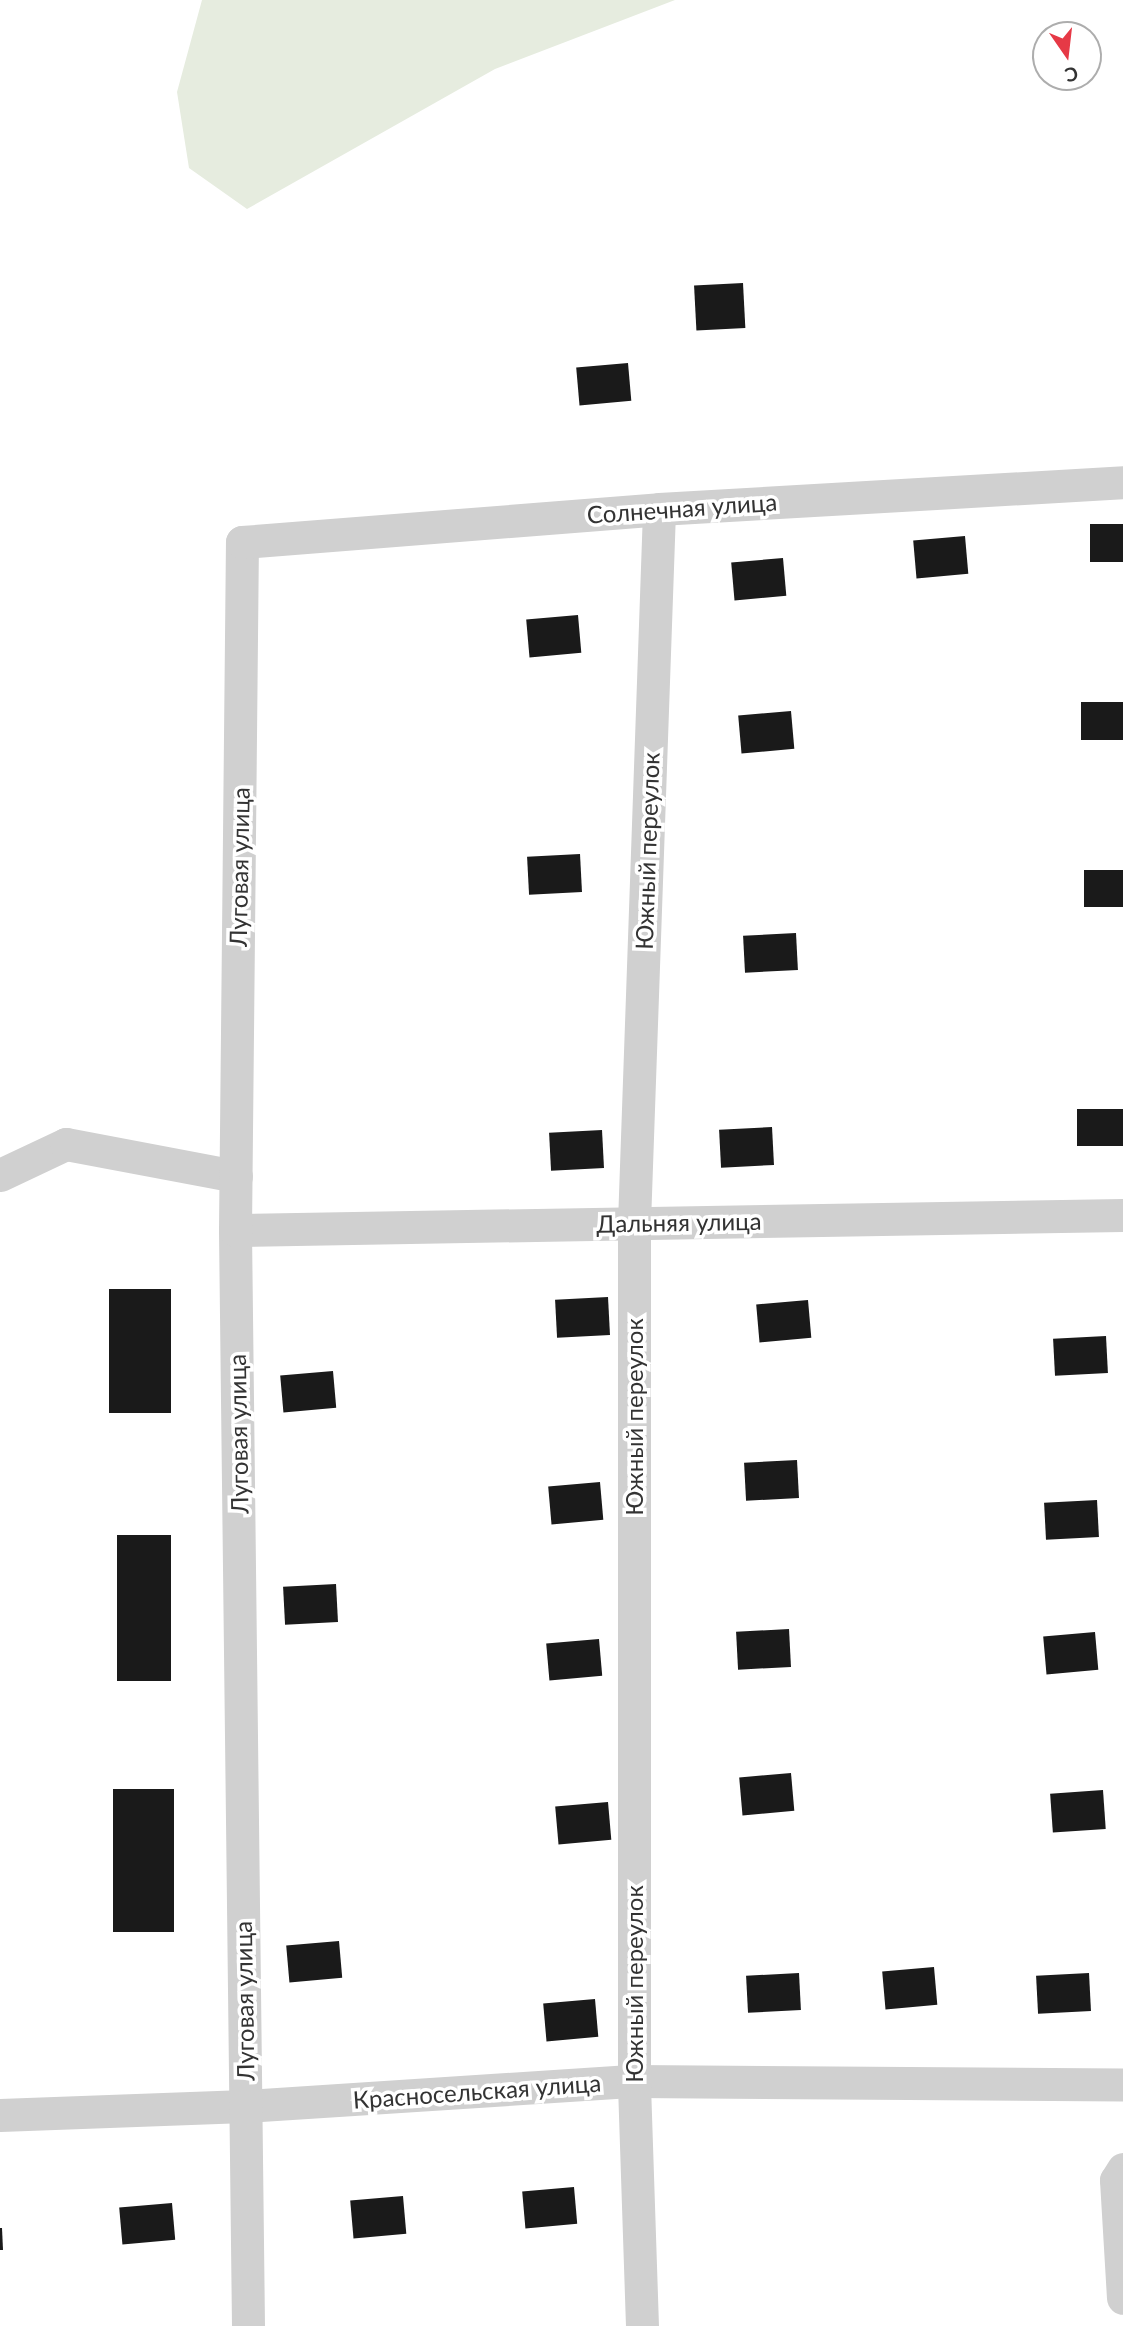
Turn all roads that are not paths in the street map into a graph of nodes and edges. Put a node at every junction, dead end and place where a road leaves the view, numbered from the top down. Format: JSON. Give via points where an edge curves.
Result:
{"nodes":[{"id":1,"x":1123,"y":482,"type":"edge"},
{"id":2,"x":659,"y":509,"type":"junction"},
{"id":3,"x":242,"y":542,"type":"joint"},
{"id":4,"x":0,"y":1175,"type":"edge"},
{"id":5,"x":236,"y":1176,"type":"junction"},
{"id":6,"x":1123,"y":1215,"type":"edge"},
{"id":7,"x":634,"y":1223,"type":"junction"},
{"id":8,"x":235,"y":1230,"type":"junction"},
{"id":9,"x":634,"y":2081,"type":"junction"},
{"id":10,"x":1123,"y":2084,"type":"edge"},
{"id":11,"x":245,"y":2106,"type":"junction"},
{"id":12,"x":0,"y":2115,"type":"edge"},
{"id":13,"x":1123,"y":2169,"type":"edge"},
{"id":14,"x":1123,"y":2298,"type":"edge"},
{"id":15,"x":248,"y":2326,"type":"edge"},
{"id":16,"x":642,"y":2326,"type":"edge"}],
"edges":[{"from":1,"to":2,"type":"street","name":"Солнечная улица"},
{"from":2,"to":3,"type":"street","name":"Солнечная улица"},
{"from":2,"to":7,"type":"street","name":"Южный переулок"},
{"from":3,"to":5,"type":"street","name":"Луговая улица"},
{"from":4,"to":5,"type":"street","via":[[66,1143]]},
{"from":5,"to":8,"type":"street","name":"Луговая улица"},
{"from":6,"to":7,"type":"street","name":"Дальняя улица"},
{"from":7,"to":8,"type":"street","name":"Дальняя улица"},
{"from":7,"to":9,"type":"street","name":"Южный переулок"},
{"from":8,"to":11,"type":"street","name":"Луговая улица"},
{"from":9,"to":10,"type":"street","name":"Красносельская улица"},
{"from":9,"to":11,"type":"street","name":"Красносельская улица"},
{"from":9,"to":16,"type":"street","name":"Южный переулок"},
{"from":11,"to":12,"type":"street","name":"Красносельская улица"},
{"from":11,"to":15,"type":"street","name":"Луговая улица"},
{"from":13,"to":14,"type":"street","via":[[1116,2180]]}]}
